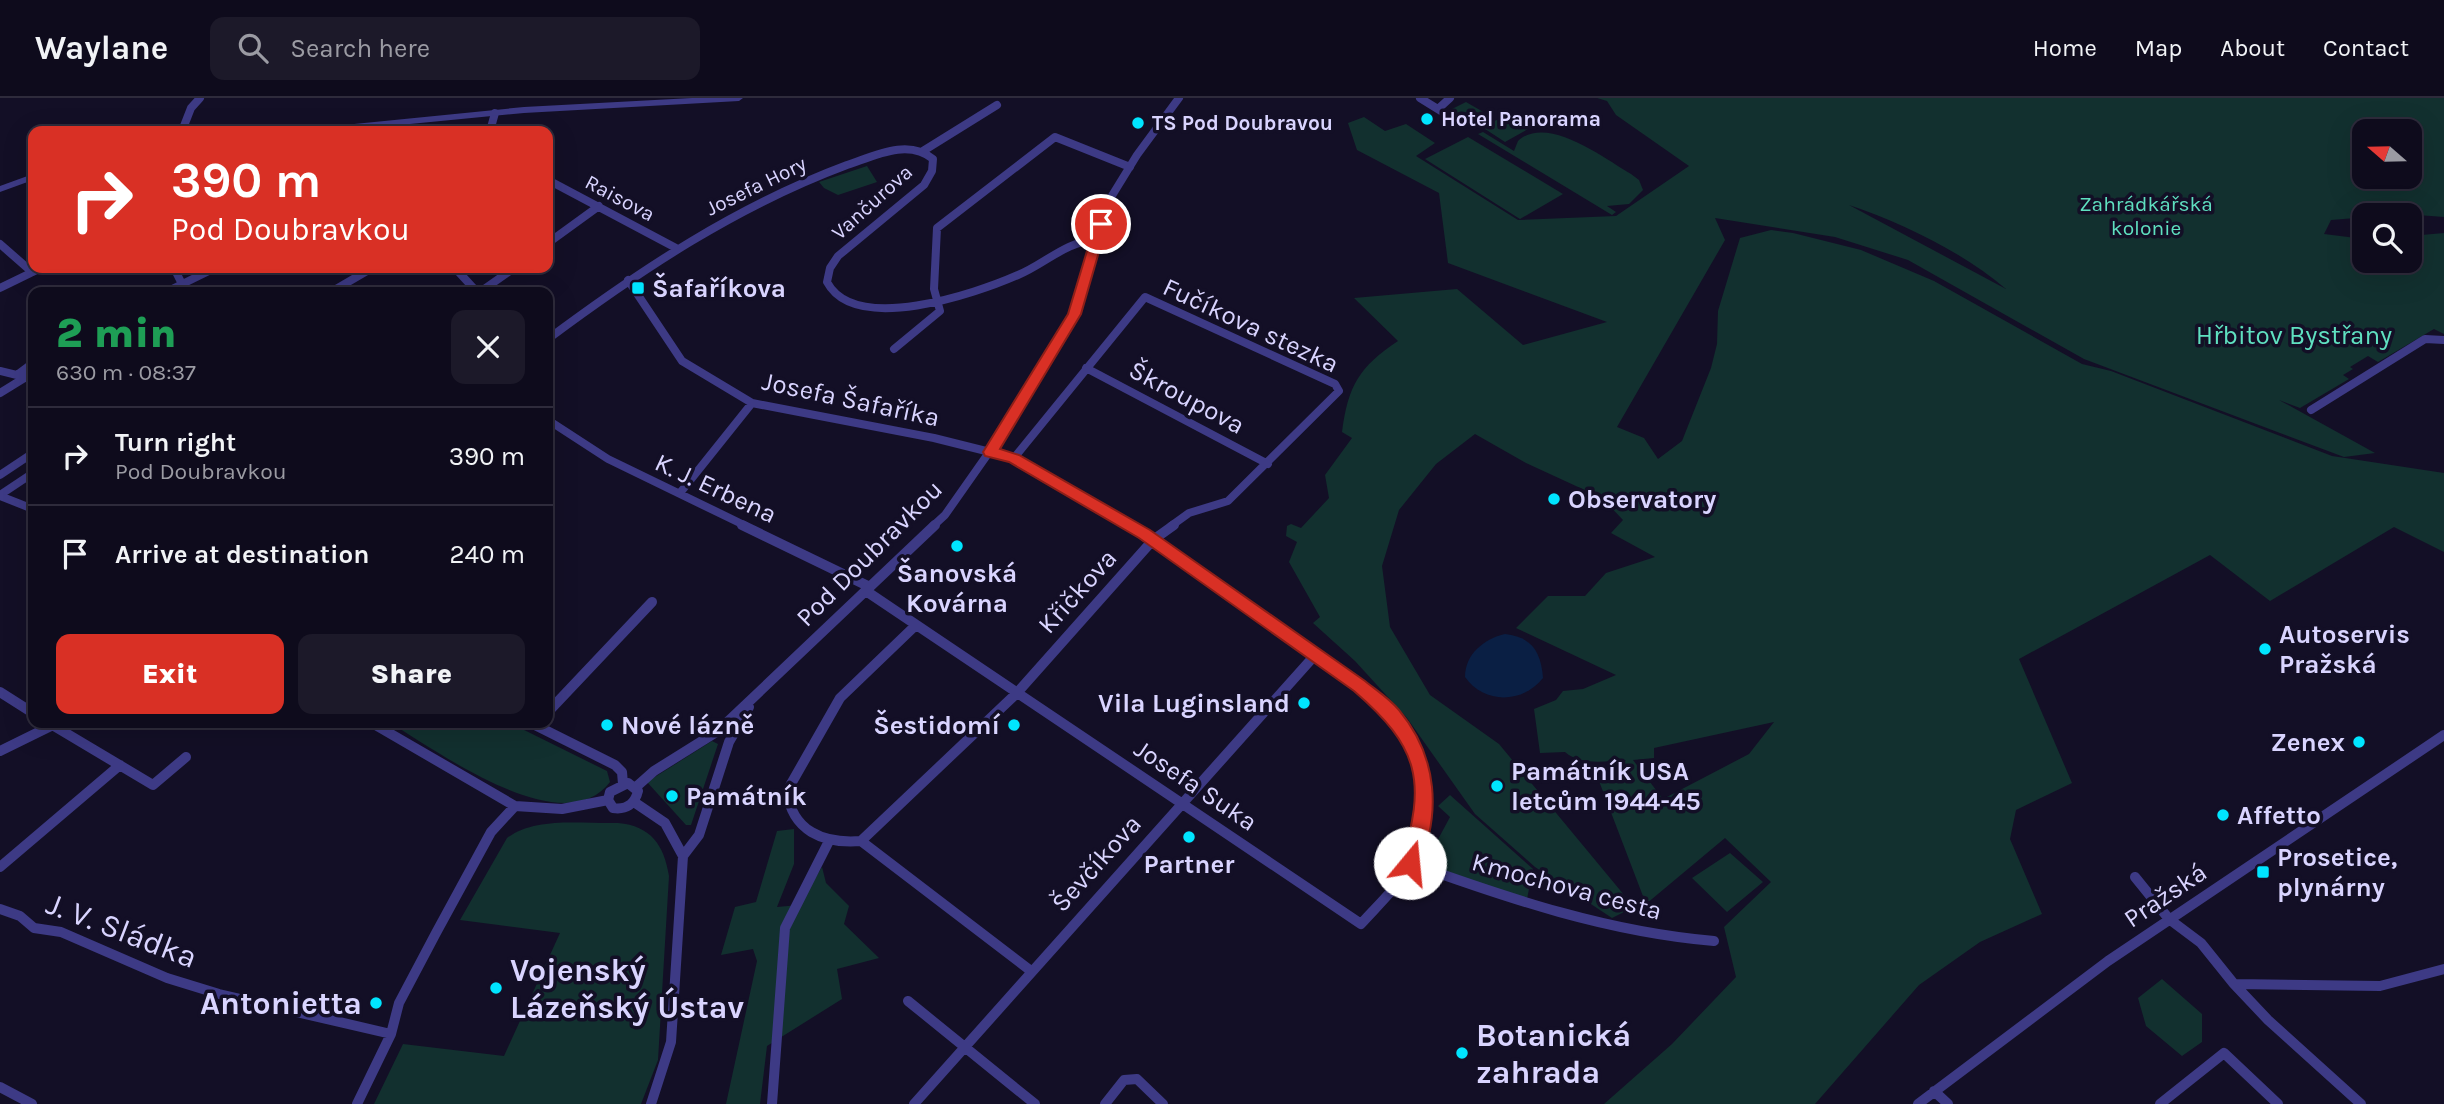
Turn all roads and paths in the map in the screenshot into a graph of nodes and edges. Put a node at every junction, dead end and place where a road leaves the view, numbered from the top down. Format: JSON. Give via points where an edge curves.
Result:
{"nodes":[{"id":1,"x":200,"y":98,"type":"edge"},
{"id":2,"x":738,"y":98,"type":"edge"},
{"id":3,"x":1179,"y":98,"type":"edge"},
{"id":4,"x":1420,"y":98,"type":"edge"},
{"id":5,"x":1450,"y":98,"type":"edge"},
{"id":6,"x":998,"y":105,"type":"dead end"},
{"id":7,"x":495,"y":113,"type":"junction"},
{"id":8,"x":184,"y":126,"type":"edge"},
{"id":9,"x":365,"y":126,"type":"edge"},
{"id":10,"x":491,"y":126,"type":"edge"},
{"id":11,"x":923,"y":151,"type":"junction"},
{"id":12,"x":1130,"y":167,"type":"junction"},
{"id":13,"x":28,"y":179,"type":"edge"},
{"id":14,"x":553,"y":183,"type":"edge"},
{"id":15,"x":0,"y":190,"type":"edge"},
{"id":16,"x":599,"y":206,"type":"junction"},
{"id":17,"x":553,"y":239,"type":"edge"},
{"id":18,"x":1096,"y":240,"type":"junction"},
{"id":19,"x":0,"y":244,"type":"edge"},
{"id":20,"x":676,"y":248,"type":"junction"},
{"id":21,"x":28,"y":268,"type":"edge"},
{"id":22,"x":30,"y":273,"type":"edge"},
{"id":23,"x":176,"y":273,"type":"edge"},
{"id":24,"x":205,"y":273,"type":"edge"},
{"id":25,"x":363,"y":273,"type":"edge"},
{"id":26,"x":460,"y":273,"type":"edge"},
{"id":27,"x":507,"y":273,"type":"edge"},
{"id":28,"x":628,"y":280,"type":"junction"},
{"id":29,"x":182,"y":284,"type":"junction"},
{"id":30,"x":176,"y":287,"type":"edge"},
{"id":31,"x":340,"y":287,"type":"edge"},
{"id":32,"x":474,"y":287,"type":"edge"},
{"id":33,"x":486,"y":287,"type":"edge"},
{"id":34,"x":0,"y":288,"type":"edge"},
{"id":35,"x":938,"y":301,"type":"junction"},
{"id":36,"x":553,"y":330,"type":"edge"},
{"id":37,"x":2444,"y":340,"type":"edge"},
{"id":38,"x":894,"y":349,"type":"dead end"},
{"id":39,"x":1086,"y":368,"type":"junction"},
{"id":40,"x":0,"y":371,"type":"edge"},
{"id":41,"x":25,"y":377,"type":"edge"},
{"id":42,"x":1339,"y":391,"type":"joint"},
{"id":43,"x":0,"y":393,"type":"edge"},
{"id":44,"x":752,"y":403,"type":"junction"},
{"id":45,"x":2311,"y":410,"type":"dead end"},
{"id":46,"x":553,"y":423,"type":"edge"},
{"id":47,"x":990,"y":452,"type":"junction"},
{"id":48,"x":28,"y":456,"type":"edge"},
{"id":49,"x":1014,"y":458,"type":"junction"},
{"id":50,"x":1268,"y":464,"type":"junction"},
{"id":51,"x":0,"y":475,"type":"edge"},
{"id":52,"x":28,"y":476,"type":"edge"},
{"id":53,"x":680,"y":493,"type":"junction"},
{"id":54,"x":0,"y":496,"type":"edge"},
{"id":55,"x":28,"y":507,"type":"edge"},
{"id":56,"x":1153,"y":540,"type":"junction"},
{"id":57,"x":868,"y":589,"type":"junction"},
{"id":58,"x":652,"y":602,"type":"dead end"},
{"id":59,"x":916,"y":625,"type":"junction"},
{"id":60,"x":1316,"y":654,"type":"junction"},
{"id":61,"x":0,"y":692,"type":"edge"},
{"id":62,"x":1017,"y":693,"type":"junction"},
{"id":63,"x":753,"y":700,"type":"junction"},
{"id":64,"x":553,"y":707,"type":"edge"},
{"id":65,"x":28,"y":710,"type":"edge"},
{"id":66,"x":45,"y":728,"type":"edge"},
{"id":67,"x":60,"y":728,"type":"edge"},
{"id":68,"x":381,"y":728,"type":"edge"},
{"id":69,"x":543,"y":728,"type":"edge"},
{"id":70,"x":2444,"y":735,"type":"edge"},
{"id":71,"x":0,"y":751,"type":"edge"},
{"id":72,"x":186,"y":757,"type":"dead end"},
{"id":73,"x":120,"y":765,"type":"junction"},
{"id":74,"x":623,"y":784,"type":"junction"},
{"id":75,"x":636,"y":787,"type":"junction"},
{"id":76,"x":608,"y":800,"type":"junction"},
{"id":77,"x":635,"y":802,"type":"junction"},
{"id":78,"x":1181,"y":802,"type":"junction"},
{"id":79,"x":515,"y":806,"type":"junction"},
{"id":80,"x":861,"y":841,"type":"junction"},
{"id":81,"x":828,"y":843,"type":"junction"},
{"id":82,"x":683,"y":856,"type":"junction"},
{"id":83,"x":1410,"y":863,"type":"junction"},
{"id":84,"x":0,"y":867,"type":"edge"},
{"id":85,"x":2135,"y":877,"type":"dead end"},
{"id":86,"x":0,"y":909,"type":"edge"},
{"id":87,"x":2169,"y":919,"type":"junction"},
{"id":88,"x":1714,"y":941,"type":"dead end"},
{"id":89,"x":2444,"y":970,"type":"edge"},
{"id":90,"x":1031,"y":971,"type":"junction"},
{"id":91,"x":2234,"y":984,"type":"junction"},
{"id":92,"x":908,"y":1002,"type":"dead end"},
{"id":93,"x":391,"y":1034,"type":"junction"},
{"id":94,"x":964,"y":1046,"type":"junction"},
{"id":95,"x":0,"y":1087,"type":"edge"},
{"id":96,"x":1934,"y":1091,"type":"junction"},
{"id":97,"x":32,"y":1104,"type":"edge"},
{"id":98,"x":357,"y":1104,"type":"edge"},
{"id":99,"x":651,"y":1104,"type":"edge"},
{"id":100,"x":772,"y":1104,"type":"edge"},
{"id":101,"x":914,"y":1104,"type":"edge"},
{"id":102,"x":1035,"y":1104,"type":"edge"},
{"id":103,"x":1105,"y":1104,"type":"edge"},
{"id":104,"x":1163,"y":1104,"type":"edge"},
{"id":105,"x":1918,"y":1104,"type":"edge"},
{"id":106,"x":1948,"y":1104,"type":"edge"},
{"id":107,"x":2160,"y":1104,"type":"edge"},
{"id":108,"x":2278,"y":1104,"type":"edge"},
{"id":109,"x":2361,"y":1104,"type":"edge"}],
"edges":[{"from":1,"to":8,"type":"street"},
{"from":2,"to":7,"type":"street"},
{"from":3,"to":12,"type":"street","name":"Pod Doubravkou"},
{"from":4,"to":5,"type":"street","via":[[1439,110]]},
{"from":6,"to":11,"type":"street","name":"Josefa Hory"},
{"from":7,"to":9,"type":"street"},
{"from":7,"to":10,"type":"street"},
{"from":11,"to":20,"type":"street","name":"Josefa Hory","via":[[897,151],[811,177],[751,204]]},
{"from":11,"to":35,"type":"street","name":"Vančurova","via":[[931,156],[933,165],[923,185],[838,256],[827,282],[836,298],[855,305],[877,308]]},
{"from":12,"to":18,"type":"street","name":"Pod Doubravkou","via":[[1105,207]]},
{"from":12,"to":35,"type":"street","via":[[1055,137],[937,228],[934,289]]},
{"from":13,"to":15,"type":"street"},
{"from":14,"to":16,"type":"street","name":"Raisova"},
{"from":16,"to":17,"type":"street"},
{"from":16,"to":20,"type":"street","name":"Raisova"},
{"from":18,"to":35,"type":"street","name":"Vančurova","via":[[1080,239],[1035,268],[992,287]]},
{"from":18,"to":47,"type":"street","name":"Pod Doubravkou","via":[[1075,314]]},
{"from":19,"to":21,"type":"street"},
{"from":20,"to":28,"type":"street","name":"Josefa Hory"},
{"from":22,"to":34,"type":"street"},
{"from":23,"to":29,"type":"street"},
{"from":24,"to":29,"type":"street"},
{"from":25,"to":31,"type":"street"},
{"from":26,"to":32,"type":"street"},
{"from":27,"to":33,"type":"street"},
{"from":28,"to":36,"type":"street","name":"Josefa Hory"},
{"from":28,"to":44,"type":"street","name":"Josefa Šafaříka","via":[[682,361]]},
{"from":29,"to":30,"type":"street"},
{"from":35,"to":38,"type":"street","via":[[940,311]]},
{"from":37,"to":45,"type":"street","via":[[2425,339]]},
{"from":39,"to":42,"type":"street","name":"Fučíkova stezka","via":[[1144,298],[1312,373],[1335,384]]},
{"from":39,"to":49,"type":"street"},
{"from":39,"to":50,"type":"street","name":"Škroupova"},
{"from":40,"to":41,"type":"street"},
{"from":41,"to":43,"type":"street"},
{"from":42,"to":50,"type":"street","name":"Křičkova"},
{"from":44,"to":47,"type":"street","name":"Josefa Šafaříka"},
{"from":44,"to":53,"type":"street"},
{"from":46,"to":53,"type":"street","name":"K. J. Erbena","via":[[608,459]]},
{"from":47,"to":49,"type":"street","name":"Josefa Šafaříka"},
{"from":47,"to":57,"type":"street","name":"Pod Doubravkou","via":[[945,515]]},
{"from":48,"to":51,"type":"street"},
{"from":49,"to":56,"type":"street","name":"Josefa Šafaříka"},
{"from":50,"to":56,"type":"street","name":"Křičkova","via":[[1228,501],[1189,513]]},
{"from":52,"to":54,"type":"street"},
{"from":53,"to":57,"type":"street","name":"K. J. Erbena"},
{"from":54,"to":55,"type":"street"},
{"from":56,"to":60,"type":"street","name":"Josefa Šafaříka"},
{"from":56,"to":62,"type":"street","name":"Křičkova"},
{"from":57,"to":59,"type":"street","name":"Josefa Suka"},
{"from":57,"to":63,"type":"street","name":"Pod Doubravkou"},
{"from":58,"to":64,"type":"street"},
{"from":59,"to":62,"type":"street","name":"Josefa Suka"},
{"from":59,"to":81,"type":"street","via":[[840,698],[787,791],[793,814],[816,838]]},
{"from":60,"to":78,"type":"street","name":"Ševčíkova"},
{"from":60,"to":83,"type":"street","name":"Josefa Šafaříka","via":[[1392,714],[1412,744],[1425,782],[1420,832]]},
{"from":61,"to":65,"type":"street"},
{"from":62,"to":78,"type":"street","name":"Josefa Suka"},
{"from":62,"to":80,"type":"street","name":"Křičkova"},
{"from":63,"to":75,"type":"street","via":[[718,731]]},
{"from":63,"to":82,"type":"street","via":[[730,742],[699,835]]},
{"from":66,"to":71,"type":"street"},
{"from":67,"to":73,"type":"street"},
{"from":68,"to":79,"type":"street"},
{"from":69,"to":74,"type":"street","via":[[615,765],[622,772]]},
{"from":70,"to":87,"type":"street","name":"Pražská"},
{"from":72,"to":73,"type":"street","via":[[153,785]]},
{"from":73,"to":84,"type":"street"},
{"from":74,"to":75,"type":"street"},
{"from":74,"to":76,"type":"street","via":[[610,792]]},
{"from":75,"to":77,"type":"street"},
{"from":76,"to":77,"type":"street","via":[[618,809]]},
{"from":76,"to":79,"type":"street","via":[[575,808]]},
{"from":77,"to":82,"type":"street","via":[[666,822],[679,839]]},
{"from":78,"to":83,"type":"street","name":"Josefa Suka","via":[[1361,924]]},
{"from":78,"to":90,"type":"street","name":"Ševčíkova"},
{"from":79,"to":93,"type":"street","via":[[503,816],[478,855],[399,1003]]},
{"from":80,"to":81,"type":"street"},
{"from":80,"to":90,"type":"street"},
{"from":81,"to":100,"type":"street","via":[[785,928]]},
{"from":82,"to":99,"type":"street","via":[[671,1042]]},
{"from":83,"to":88,"type":"street","name":"Kmochova cesta","via":[[1533,906],[1672,939]]},
{"from":85,"to":87,"type":"street"},
{"from":86,"to":93,"type":"street","name":"J. V. Sládka","via":[[20,916],[34,928],[61,932],[167,978]]},
{"from":87,"to":91,"type":"street","via":[[2201,943]]},
{"from":87,"to":96,"type":"street","name":"Pražská"},
{"from":89,"to":91,"type":"street","via":[[2380,986]]},
{"from":90,"to":94,"type":"street","name":"Ševčíkova"},
{"from":91,"to":109,"type":"street"},
{"from":92,"to":94,"type":"street"},
{"from":93,"to":98,"type":"street"},
{"from":94,"to":101,"type":"street","name":"Ševčíkova"},
{"from":94,"to":102,"type":"street"},
{"from":95,"to":97,"type":"street"},
{"from":96,"to":105,"type":"street","name":"Pražská"},
{"from":96,"to":106,"type":"street"},
{"from":103,"to":104,"type":"street","via":[[1124,1080],[1137,1079]]},
{"from":107,"to":108,"type":"street","via":[[2224,1054]]}]}
